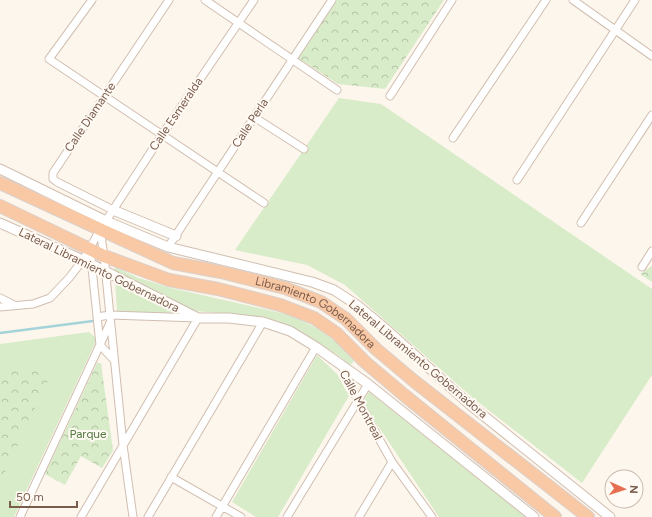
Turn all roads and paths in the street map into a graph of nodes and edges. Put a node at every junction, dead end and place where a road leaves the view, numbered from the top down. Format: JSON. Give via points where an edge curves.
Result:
{"nodes":[{"id":1,"x":92,"y":0,"type":"edge"},
{"id":2,"x":169,"y":0,"type":"edge"},
{"id":3,"x":205,"y":0,"type":"edge"},
{"id":4,"x":254,"y":0,"type":"edge"},
{"id":5,"x":332,"y":0,"type":"edge"},
{"id":6,"x":452,"y":0,"type":"edge"},
{"id":7,"x":546,"y":0,"type":"edge"},
{"id":8,"x":573,"y":0,"type":"edge"},
{"id":9,"x":635,"y":0,"type":"edge"},
{"id":10,"x":238,"y":23,"type":"junction"},
{"id":11,"x":615,"y":30,"type":"junction"},
{"id":12,"x":652,"y":56,"type":"edge"},
{"id":13,"x":292,"y":59,"type":"junction"},
{"id":14,"x":337,"y":90,"type":"dead end"},
{"id":15,"x":104,"y":96,"type":"junction"},
{"id":16,"x":390,"y":96,"type":"dead end"},
{"id":17,"x":652,"y":115,"type":"edge"},
{"id":18,"x":254,"y":117,"type":"junction"},
{"id":19,"x":162,"y":135,"type":"junction"},
{"id":20,"x":453,"y":138,"type":"dead end"},
{"id":21,"x":304,"y":149,"type":"dead end"},
{"id":22,"x":0,"y":169,"type":"edge"},
{"id":23,"x":218,"y":172,"type":"junction"},
{"id":24,"x":517,"y":180,"type":"dead end"},
{"id":25,"x":0,"y":183,"type":"edge"},
{"id":26,"x":264,"y":203,"type":"dead end"},
{"id":27,"x":0,"y":206,"type":"edge"},
{"id":28,"x":113,"y":210,"type":"junction"},
{"id":29,"x":0,"y":223,"type":"edge"},
{"id":30,"x":581,"y":223,"type":"dead end"},
{"id":31,"x":103,"y":225,"type":"junction"},
{"id":32,"x":176,"y":236,"type":"junction"},
{"id":33,"x":168,"y":247,"type":"junction"},
{"id":34,"x":90,"y":248,"type":"junction"},
{"id":35,"x":652,"y":251,"type":"edge"},
{"id":36,"x":104,"y":256,"type":"junction"},
{"id":37,"x":83,"y":260,"type":"junction"},
{"id":38,"x":652,"y":260,"type":"edge"},
{"id":39,"x":92,"y":265,"type":"junction"},
{"id":40,"x":106,"y":272,"type":"junction"},
{"id":41,"x":0,"y":298,"type":"edge"},
{"id":42,"x":14,"y":306,"type":"junction"},
{"id":43,"x":0,"y":307,"type":"edge"},
{"id":44,"x":97,"y":317,"type":"junction"},
{"id":45,"x":198,"y":318,"type":"junction"},
{"id":46,"x":110,"y":319,"type":"junction"},
{"id":47,"x":263,"y":322,"type":"junction"},
{"id":48,"x":100,"y":345,"type":"junction"},
{"id":49,"x":316,"y":347,"type":"junction"},
{"id":50,"x":114,"y":360,"type":"junction"},
{"id":51,"x":342,"y":366,"type":"junction"},
{"id":52,"x":368,"y":384,"type":"junction"},
{"id":53,"x":358,"y":401,"type":"junction"},
{"id":54,"x":123,"y":445,"type":"junction"},
{"id":55,"x":392,"y":462,"type":"junction"},
{"id":56,"x":171,"y":477,"type":"junction"},
{"id":57,"x":223,"y":506,"type":"junction"},
{"id":58,"x":429,"y":516,"type":"edge"},
{"id":59,"x":20,"y":517,"type":"edge"},
{"id":60,"x":80,"y":517,"type":"edge"},
{"id":61,"x":133,"y":517,"type":"edge"},
{"id":62,"x":148,"y":517,"type":"edge"},
{"id":63,"x":216,"y":517,"type":"edge"},
{"id":64,"x":241,"y":517,"type":"edge"},
{"id":65,"x":287,"y":517,"type":"edge"},
{"id":66,"x":359,"y":517,"type":"edge"},
{"id":67,"x":534,"y":517,"type":"edge"},
{"id":68,"x":555,"y":517,"type":"edge"},
{"id":69,"x":588,"y":517,"type":"edge"},
{"id":70,"x":610,"y":517,"type":"edge"}],
"edges":[{"from":1,"to":15,"type":"street","via":[[49,58]]},
{"from":2,"to":15,"type":"street","name":"Calle Diamante"},
{"from":3,"to":10,"type":"street"},
{"from":4,"to":10,"type":"street","name":"Calle Esmeralda"},
{"from":5,"to":13,"type":"street","name":"Calle Perla"},
{"from":6,"to":16,"type":"street"},
{"from":7,"to":20,"type":"street"},
{"from":8,"to":11,"type":"street"},
{"from":9,"to":11,"type":"street"},
{"from":10,"to":13,"type":"street"},
{"from":10,"to":19,"type":"street","name":"Calle Esmeralda"},
{"from":11,"to":12,"type":"street"},
{"from":11,"to":24,"type":"street"},
{"from":13,"to":14,"type":"street"},
{"from":13,"to":18,"type":"street","name":"Calle Perla"},
{"from":15,"to":19,"type":"street"},
{"from":15,"to":28,"type":"street","name":"Calle Diamante","via":[[53,173],[53,179]]},
{"from":17,"to":30,"type":"street"},
{"from":18,"to":21,"type":"street"},
{"from":18,"to":23,"type":"street","name":"Calle Perla"},
{"from":19,"to":23,"type":"street"},
{"from":19,"to":28,"type":"street","name":"Calle Esmeralda"},
{"from":22,"to":31,"type":"street","name":"Lateral Libramiento Gobernadora"},
{"from":23,"to":26,"type":"street"},
{"from":23,"to":32,"type":"street","name":"Calle Perla"},
{"from":25,"to":31,"type":"highway","name":"Libramiento Gobernadora"},
{"from":27,"to":34,"type":"highway","name":"Libramiento Gobernadora"},
{"from":28,"to":31,"type":"street","name":"Calle Esmeralda"},
{"from":28,"to":32,"type":"street"},
{"from":29,"to":37,"type":"street","name":"Lateral Libramiento Gobernadora"},
{"from":31,"to":33,"type":"street","name":"Lateral Libramiento Gobernadora"},
{"from":31,"to":34,"type":"street","name":"Calle Esmeralda"},
{"from":31,"to":36,"type":"street"},
{"from":31,"to":69,"type":"highway","name":"Libramiento Gobernadora","via":[[173,263],[285,288],[321,302],[346,319],[414,381]]},
{"from":32,"to":33,"type":"street","name":"Calle Perla"},
{"from":33,"to":70,"type":"street","name":"Lateral Libramiento Gobernadora","via":[[312,282],[334,290],[357,305],[469,404]]},
{"from":34,"to":36,"type":"highway","name":"Libramiento Gobernadora"},
{"from":34,"to":37,"type":"street","name":"Calle Esmeralda"},
{"from":34,"to":39,"type":"street"},
{"from":35,"to":38,"type":"street","via":[[642,267]]},
{"from":36,"to":40,"type":"street"},
{"from":36,"to":68,"type":"highway","name":"Libramiento Gobernadora","via":[[169,280],[280,305],[314,318],[336,333],[404,395]]},
{"from":37,"to":39,"type":"street","name":"Lateral Libramiento Gobernadora"},
{"from":37,"to":42,"type":"street","name":"Calle Esmeralda","via":[[50,298],[33,304]]},
{"from":39,"to":40,"type":"street","name":"Lateral Libramiento Gobernadora"},
{"from":39,"to":44,"type":"street"},
{"from":40,"to":45,"type":"street","name":"Lateral Libramiento Gobernadora"},
{"from":40,"to":46,"type":"street"},
{"from":41,"to":42,"type":"street"},
{"from":42,"to":43,"type":"street","name":"Calle Esmeralda"},
{"from":44,"to":46,"type":"street","name":"Calle Montreal"},
{"from":44,"to":48,"type":"street"},
{"from":45,"to":46,"type":"street","name":"Calle Montreal"},
{"from":45,"to":47,"type":"street","name":"Calle Montreal"},
{"from":45,"to":54,"type":"street"},
{"from":46,"to":48,"type":"street"},
{"from":46,"to":50,"type":"street"},
{"from":47,"to":49,"type":"street","name":"Calle Montreal","via":[[290,331]]},
{"from":47,"to":56,"type":"street"},
{"from":48,"to":50,"type":"street"},
{"from":48,"to":59,"type":"street"},
{"from":49,"to":51,"type":"street","name":"Calle Montreal"},
{"from":49,"to":57,"type":"street"},
{"from":50,"to":54,"type":"street"},
{"from":51,"to":52,"type":"street"},
{"from":51,"to":53,"type":"street","name":"Calle Montreal"},
{"from":52,"to":53,"type":"street"},
{"from":52,"to":67,"type":"street"},
{"from":53,"to":55,"type":"street","name":"Calle Montreal"},
{"from":53,"to":65,"type":"street"},
{"from":54,"to":60,"type":"street"},
{"from":54,"to":61,"type":"street"},
{"from":55,"to":58,"type":"street","name":"Calle Montreal"},
{"from":55,"to":66,"type":"street"},
{"from":56,"to":57,"type":"street"},
{"from":56,"to":62,"type":"street"},
{"from":57,"to":63,"type":"street"},
{"from":57,"to":64,"type":"street"}]}
